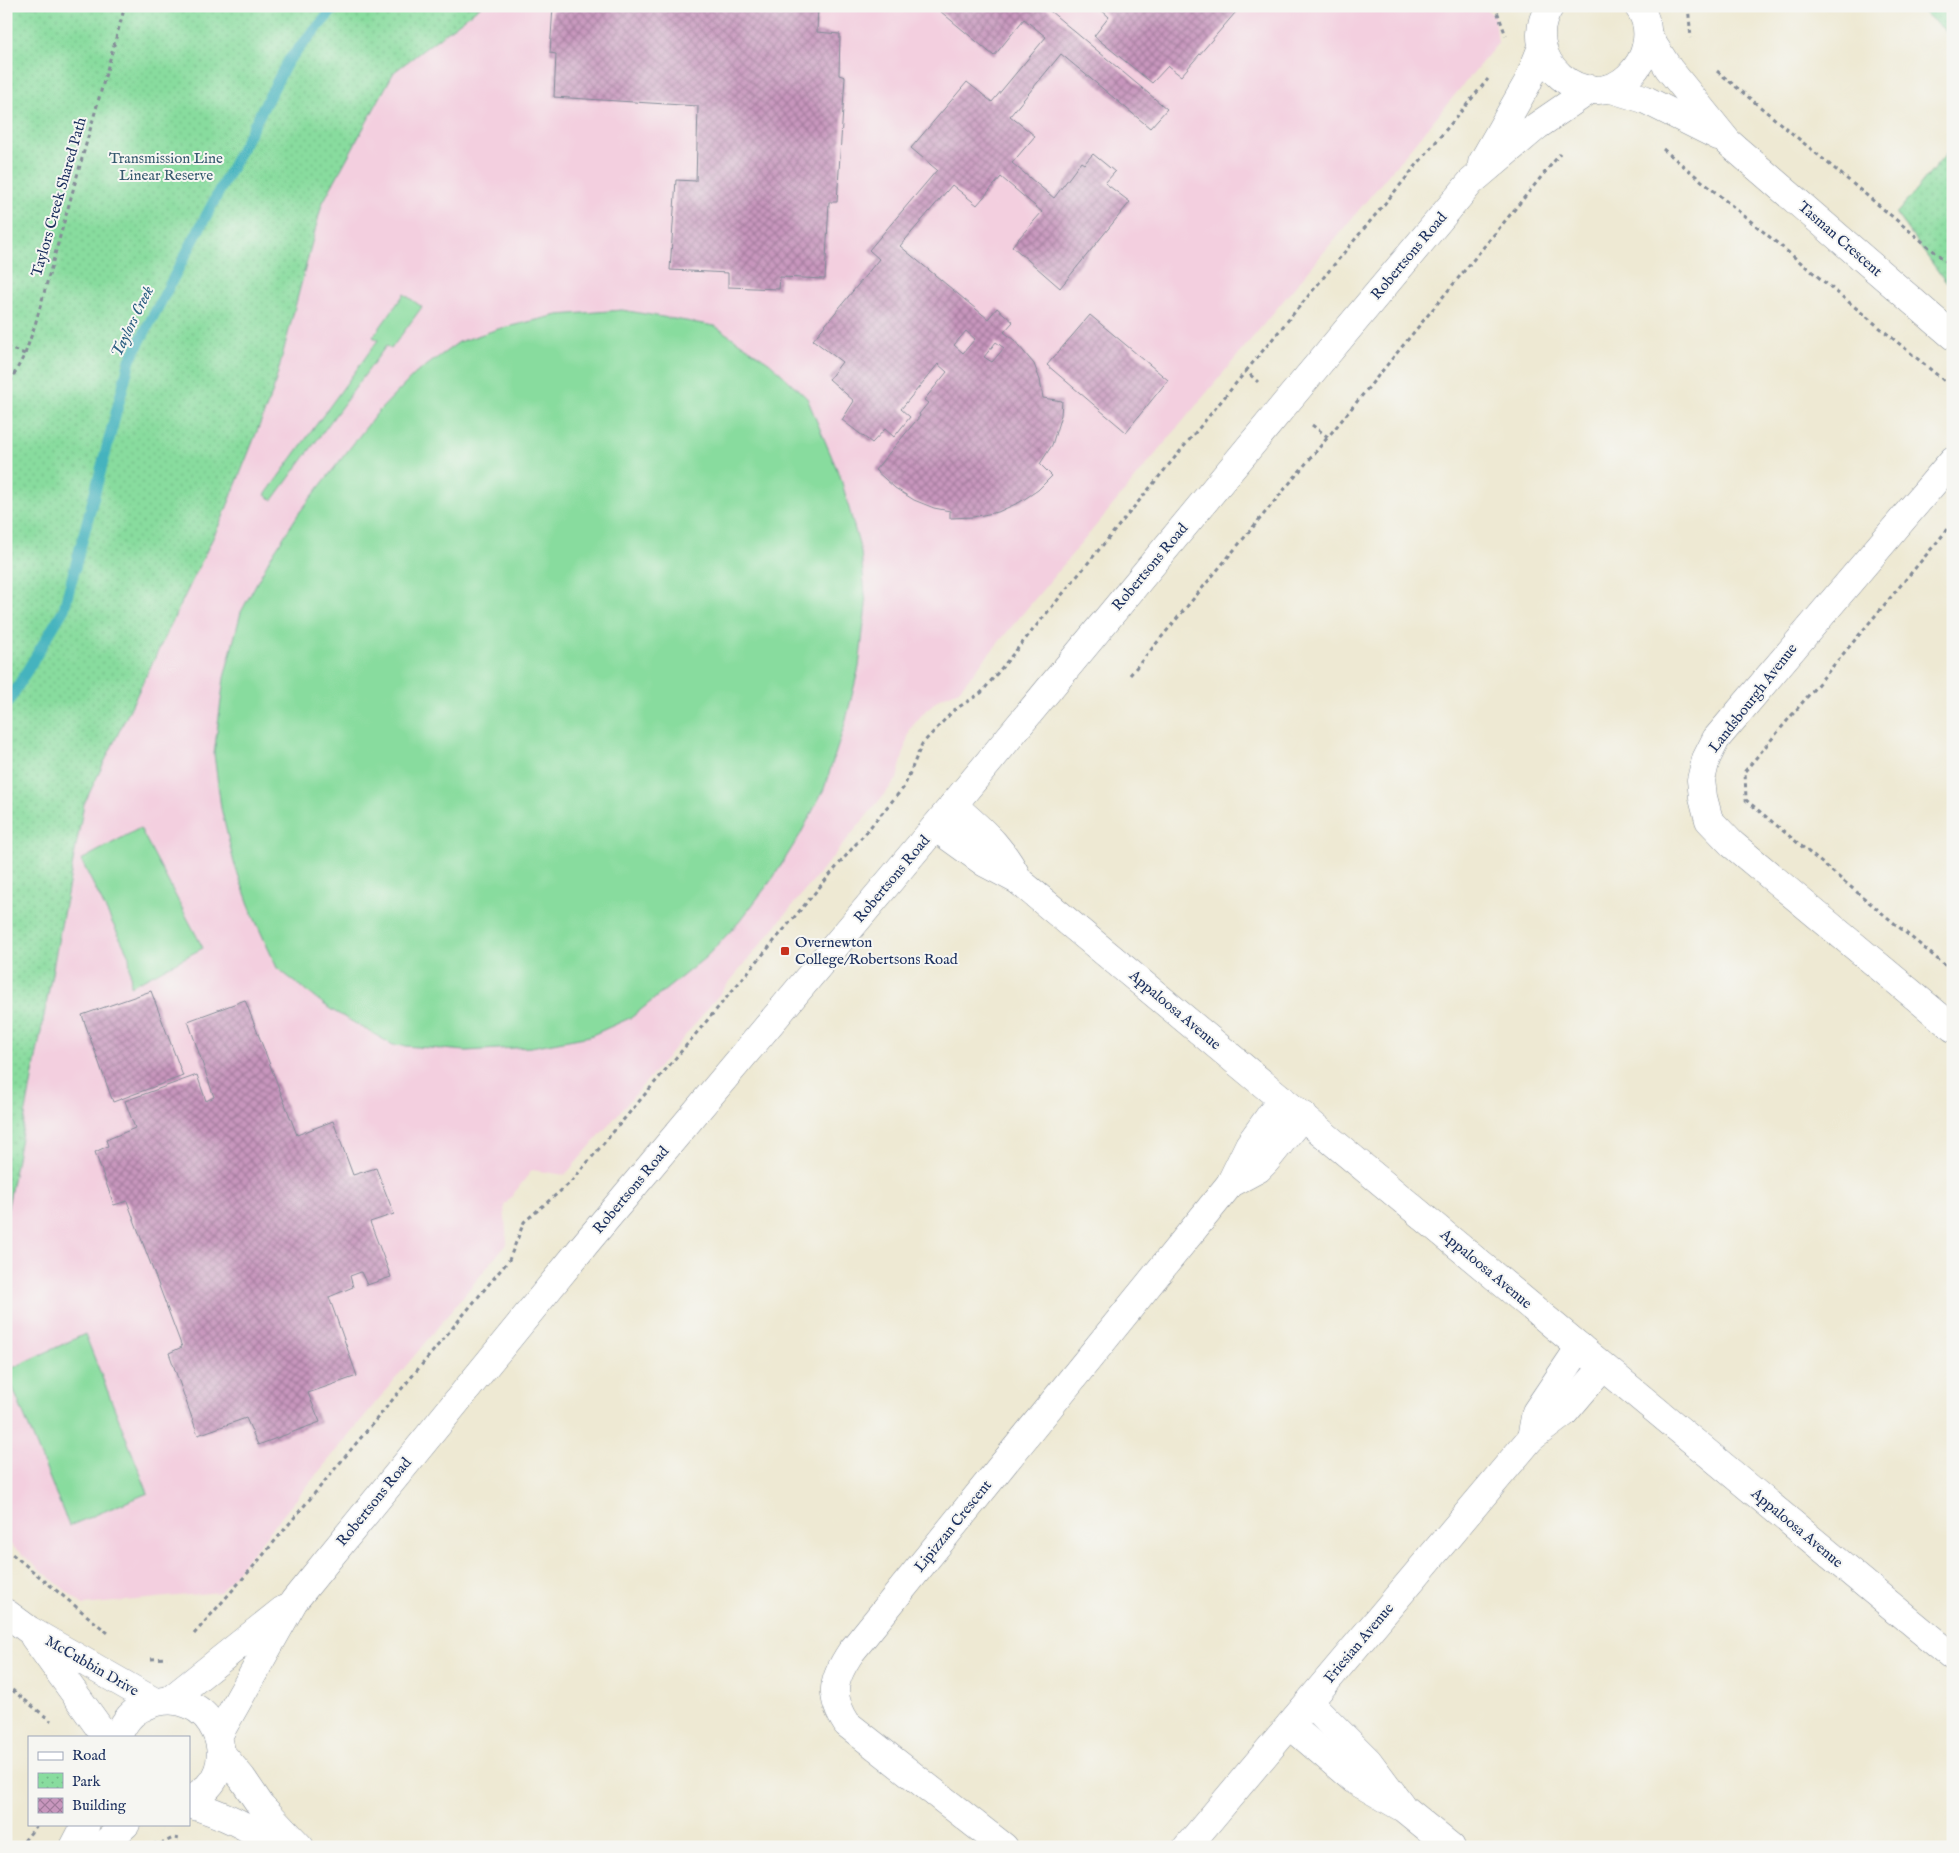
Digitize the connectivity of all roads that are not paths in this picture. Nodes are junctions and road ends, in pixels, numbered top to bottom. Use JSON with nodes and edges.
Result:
{"nodes":[{"id":1,"x":1550,"y":6,"type":"edge"},
{"id":2,"x":1647,"y":18,"type":"edge"},
{"id":3,"x":1542,"y":48,"type":"junction"},
{"id":4,"x":1599,"y":89,"type":"junction"},
{"id":5,"x":1728,"y":142,"type":"junction"},
{"id":6,"x":1471,"y":182,"type":"junction"},
{"id":7,"x":1953,"y":336,"type":"edge"},
{"id":8,"x":1953,"y":460,"type":"edge"},
{"id":9,"x":953,"y":805,"type":"junction"},
{"id":10,"x":935,"y":827,"type":"junction"},
{"id":11,"x":1019,"y":881,"type":"junction"},
{"id":12,"x":1953,"y":1028,"type":"edge"},
{"id":13,"x":1292,"y":1107,"type":"junction"},
{"id":14,"x":1580,"y":1347,"type":"junction"},
{"id":15,"x":1603,"y":1367,"type":"junction"},
{"id":16,"x":1530,"y":1438,"type":"junction"},
{"id":17,"x":294,"y":1601,"type":"junction"},
{"id":18,"x":6,"y":1614,"type":"edge"},
{"id":19,"x":29,"y":1630,"type":"junction"},
{"id":20,"x":1953,"y":1657,"type":"edge"},
{"id":21,"x":163,"y":1701,"type":"junction"},
{"id":22,"x":1310,"y":1703,"type":"junction"},
{"id":23,"x":1290,"y":1725,"type":"junction"},
{"id":24,"x":105,"y":1736,"type":"edge"},
{"id":25,"x":118,"y":1736,"type":"edge"},
{"id":26,"x":220,"y":1744,"type":"junction"},
{"id":27,"x":190,"y":1799,"type":"edge"},
{"id":28,"x":190,"y":1804,"type":"edge"},
{"id":29,"x":1403,"y":1808,"type":"junction"},
{"id":30,"x":85,"y":1826,"type":"edge"},
{"id":31,"x":124,"y":1826,"type":"edge"},
{"id":32,"x":74,"y":1847,"type":"edge"},
{"id":33,"x":101,"y":1847,"type":"edge"},
{"id":34,"x":278,"y":1847,"type":"edge"},
{"id":35,"x":300,"y":1847,"type":"edge"},
{"id":36,"x":1004,"y":1847,"type":"edge"},
{"id":37,"x":1187,"y":1847,"type":"edge"},
{"id":38,"x":1451,"y":1847,"type":"edge"}],
"edges":[{"from":1,"to":3,"type":"street"},
{"from":2,"to":4,"type":"street","name":"Robertsons Road"},
{"from":2,"to":5,"type":"street","name":"Tasman Crescent"},
{"from":3,"to":4,"type":"street","name":"Tasman Crescent"},
{"from":3,"to":6,"type":"street","name":"Robertsons Road"},
{"from":4,"to":5,"type":"street","name":"Tasman Crescent"},
{"from":4,"to":6,"type":"street","name":"Robertsons Road"},
{"from":5,"to":7,"type":"street","name":"Tasman Crescent"},
{"from":6,"to":9,"type":"street","name":"Robertsons Road"},
{"from":8,"to":12,"type":"street","name":"Landsbourgh Avenue"},
{"from":9,"to":10,"type":"street","name":"Robertsons Road"},
{"from":9,"to":11,"type":"street","name":"Appaloosa Avenue"},
{"from":10,"to":11,"type":"street","name":"Appaloosa Avenue"},
{"from":10,"to":17,"type":"street","name":"Robertsons Road"},
{"from":11,"to":13,"type":"street","name":"Appaloosa Avenue"},
{"from":13,"to":14,"type":"street","name":"Appaloosa Avenue"},
{"from":13,"to":36,"type":"street","name":"Lipizzan Crescent"},
{"from":14,"to":15,"type":"street","name":"Appaloosa Avenue"},
{"from":14,"to":16,"type":"street","name":"Friesian Avenue"},
{"from":15,"to":16,"type":"street","name":"Friesian Avenue"},
{"from":15,"to":20,"type":"street","name":"Appaloosa Avenue"},
{"from":16,"to":22,"type":"street","name":"Friesian Avenue"},
{"from":17,"to":21,"type":"street","name":"Robertsons Road"},
{"from":17,"to":26,"type":"street","name":"Robertsons Road"},
{"from":18,"to":19,"type":"street","name":"McCubbin Drive"},
{"from":19,"to":21,"type":"street","name":"McCubbin Drive"},
{"from":19,"to":24,"type":"street","name":"McCubbin Drive"},
{"from":21,"to":25,"type":"street","name":"Robertsons Road"},
{"from":21,"to":26,"type":"street","name":"McCubbin Drive"},
{"from":22,"to":23,"type":"street","name":"Friesian Avenue"},
{"from":22,"to":29,"type":"street"},
{"from":23,"to":29,"type":"street"},
{"from":23,"to":37,"type":"street","name":"Friesian Avenue"},
{"from":26,"to":27,"type":"street","name":"Robertsons Road"},
{"from":26,"to":35,"type":"street"},
{"from":28,"to":34,"type":"street"},
{"from":29,"to":38,"type":"street"},
{"from":30,"to":32,"type":"street"},
{"from":31,"to":33,"type":"street"}]}
